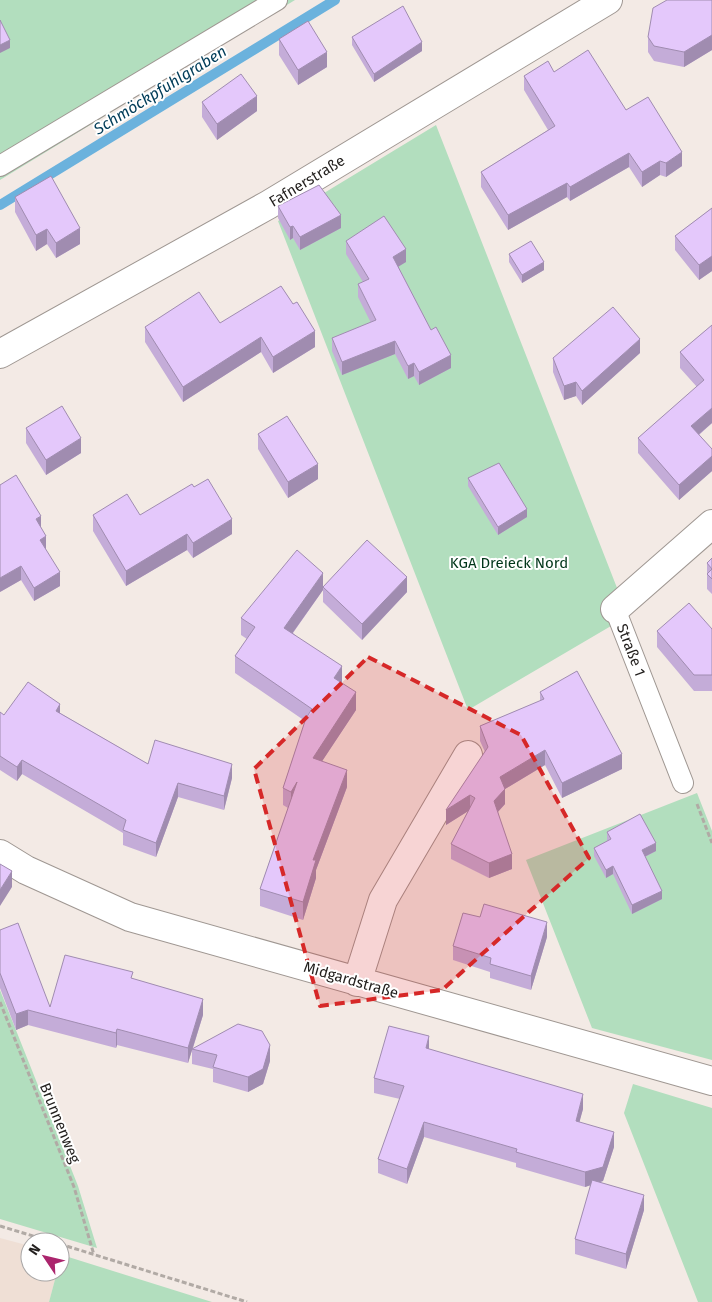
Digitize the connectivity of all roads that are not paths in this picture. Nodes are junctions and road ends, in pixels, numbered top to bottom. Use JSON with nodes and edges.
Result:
{"nodes":[{"id":1,"x":277,"y":0,"type":"edge"},
{"id":2,"x":608,"y":0,"type":"edge"},
{"id":3,"x":0,"y":166,"type":"edge"},
{"id":4,"x":0,"y":354,"type":"edge"},
{"id":5,"x":712,"y":524,"type":"edge"},
{"id":6,"x":615,"y":609,"type":"joint"},
{"id":7,"x":468,"y":756,"type":"dead end"},
{"id":8,"x":683,"y":783,"type":"road end"},
{"id":9,"x":0,"y":854,"type":"edge"},
{"id":10,"x":357,"y":982,"type":"junction"},
{"id":11,"x":712,"y":1081,"type":"edge"}],
"edges":[{"from":1,"to":3,"type":"lane"},
{"from":2,"to":4,"type":"street","name":"Fafnerstraße"},
{"from":5,"to":6,"type":"street","name":"Straße 1"},
{"from":6,"to":8,"type":"lane","name":"Straße 1"},
{"from":7,"to":10,"type":"street"},
{"from":9,"to":10,"type":"street","name":"Midgardstraße"},
{"from":10,"to":11,"type":"street","name":"Midgardstraße"}]}
